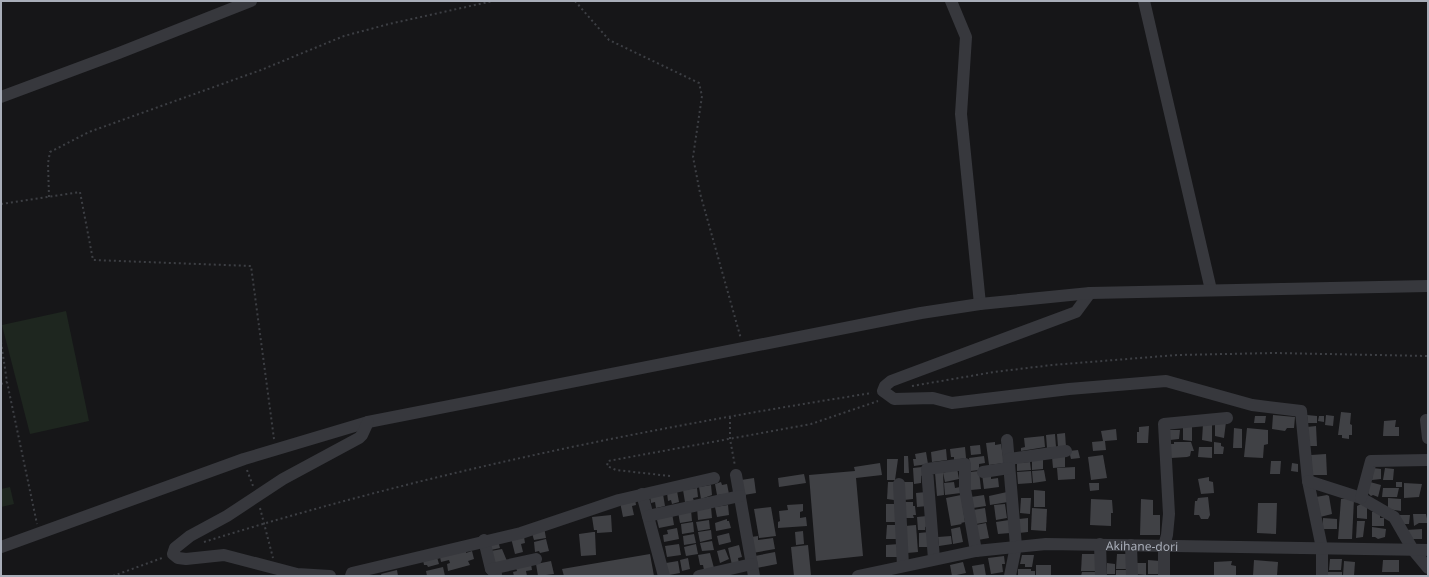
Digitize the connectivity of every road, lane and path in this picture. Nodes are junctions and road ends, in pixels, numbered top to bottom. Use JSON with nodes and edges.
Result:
{"nodes":[{"id":1,"x":251,"y":1,"type":"edge"},
{"id":2,"x":493,"y":1,"type":"edge"},
{"id":3,"x":575,"y":1,"type":"edge"},
{"id":4,"x":951,"y":1,"type":"edge"},
{"id":5,"x":1144,"y":1,"type":"edge"},
{"id":6,"x":1,"y":97,"type":"edge"},
{"id":7,"x":49,"y":196,"type":"junction"},
{"id":8,"x":1,"y":204,"type":"edge"},
{"id":9,"x":1428,"y":286,"type":"edge"},
{"id":10,"x":1211,"y":290,"type":"junction"},
{"id":11,"x":1090,"y":293,"type":"junction"},
{"id":12,"x":980,"y":304,"type":"junction"},
{"id":13,"x":1,"y":342,"type":"edge"},
{"id":14,"x":744,"y":348,"type":"junction"},
{"id":15,"x":1428,"y":356,"type":"edge"},
{"id":16,"x":7,"y":382,"type":"junction"},
{"id":17,"x":1,"y":384,"type":"edge"},
{"id":18,"x":906,"y":388,"type":"dead end"},
{"id":19,"x":887,"y":394,"type":"junction"},
{"id":20,"x":730,"y":416,"type":"junction"},
{"id":21,"x":1227,"y":418,"type":"dead end"},
{"id":22,"x":1426,"y":420,"type":"dead end"},
{"id":23,"x":368,"y":422,"type":"junction"},
{"id":24,"x":1428,"y":438,"type":"edge"},
{"id":25,"x":730,"y":439,"type":"junction"},
{"id":26,"x":1007,"y":440,"type":"dead end"},
{"id":27,"x":276,"y":448,"type":"junction"},
{"id":28,"x":1066,"y":451,"type":"dead end"},
{"id":29,"x":244,"y":459,"type":"junction"},
{"id":30,"x":1428,"y":460,"type":"edge"},
{"id":31,"x":1009,"y":463,"type":"junction"},
{"id":32,"x":983,"y":472,"type":"dead end"},
{"id":33,"x":736,"y":475,"type":"joint"},
{"id":34,"x":675,"y":477,"type":"dead end"},
{"id":35,"x":714,"y":478,"type":"dead end"},
{"id":36,"x":1308,"y":481,"type":"junction"},
{"id":37,"x":899,"y":484,"type":"dead end"},
{"id":38,"x":642,"y":494,"type":"junction"},
{"id":39,"x":256,"y":496,"type":"junction"},
{"id":40,"x":740,"y":496,"type":"junction"},
{"id":41,"x":1361,"y":498,"type":"junction"},
{"id":42,"x":648,"y":516,"type":"junction"},
{"id":43,"x":264,"y":525,"type":"junction"},
{"id":44,"x":39,"y":533,"type":"junction"},
{"id":45,"x":484,"y":540,"type":"junction"},
{"id":46,"x":199,"y":544,"type":"dead end"},
{"id":47,"x":1100,"y":544,"type":"junction"},
{"id":48,"x":1131,"y":545,"type":"junction"},
{"id":49,"x":1016,"y":546,"type":"junction"},
{"id":50,"x":1164,"y":546,"type":"junction"},
{"id":51,"x":1,"y":547,"type":"edge"},
{"id":52,"x":1322,"y":548,"type":"junction"},
{"id":53,"x":1413,"y":550,"type":"junction"},
{"id":54,"x":1428,"y":550,"type":"edge"},
{"id":55,"x":976,"y":551,"type":"junction"},
{"id":56,"x":173,"y":554,"type":"junction"},
{"id":57,"x":536,"y":559,"type":"dead end"},
{"id":58,"x":934,"y":559,"type":"junction"},
{"id":59,"x":752,"y":564,"type":"junction"},
{"id":60,"x":903,"y":566,"type":"junction"},
{"id":61,"x":1428,"y":568,"type":"edge"},
{"id":62,"x":276,"y":569,"type":"junction"},
{"id":63,"x":495,"y":573,"type":"edge"},
{"id":64,"x":113,"y":576,"type":"edge"},
{"id":65,"x":330,"y":576,"type":"edge"},
{"id":66,"x":351,"y":576,"type":"edge"},
{"id":67,"x":664,"y":576,"type":"edge"},
{"id":68,"x":699,"y":576,"type":"edge"},
{"id":69,"x":754,"y":576,"type":"edge"},
{"id":70,"x":858,"y":576,"type":"edge"},
{"id":71,"x":1010,"y":576,"type":"edge"},
{"id":72,"x":1101,"y":576,"type":"edge"},
{"id":73,"x":1132,"y":576,"type":"edge"},
{"id":74,"x":1164,"y":576,"type":"edge"},
{"id":75,"x":1322,"y":576,"type":"edge"}],
"edges":[{"from":1,"to":6,"type":"street"},
{"from":2,"to":7,"type":"path"},
{"from":3,"to":14,"type":"path"},
{"from":4,"to":12,"type":"street"},
{"from":5,"to":10,"type":"street"},
{"from":7,"to":8,"type":"path"},
{"from":7,"to":27,"type":"path"},
{"from":9,"to":10,"type":"street"},
{"from":10,"to":11,"type":"street"},
{"from":11,"to":12,"type":"street"},
{"from":11,"to":19,"type":"street"},
{"from":12,"to":14,"type":"street"},
{"from":13,"to":16,"type":"path"},
{"from":14,"to":23,"type":"street"},
{"from":15,"to":18,"type":"path"},
{"from":16,"to":17,"type":"path"},
{"from":16,"to":44,"type":"path"},
{"from":19,"to":20,"type":"path"},
{"from":19,"to":25,"type":"path"},
{"from":19,"to":36,"type":"street"},
{"from":20,"to":25,"type":"path"},
{"from":20,"to":43,"type":"path"},
{"from":21,"to":50,"type":"street"},
{"from":22,"to":24,"type":"street"},
{"from":23,"to":27,"type":"street"},
{"from":23,"to":39,"type":"street"},
{"from":25,"to":33,"type":"path"},
{"from":25,"to":34,"type":"path"},
{"from":26,"to":31,"type":"street"},
{"from":27,"to":29,"type":"street"},
{"from":28,"to":31,"type":"street"},
{"from":29,"to":39,"type":"path"},
{"from":29,"to":44,"type":"street"},
{"from":30,"to":41,"type":"street"},
{"from":31,"to":32,"type":"street"},
{"from":31,"to":49,"type":"street"},
{"from":33,"to":40,"type":"street"},
{"from":35,"to":38,"type":"street"},
{"from":36,"to":41,"type":"street"},
{"from":36,"to":52,"type":"street"},
{"from":37,"to":60,"type":"street"},
{"from":38,"to":42,"type":"street"},
{"from":38,"to":45,"type":"street"},
{"from":39,"to":43,"type":"path"},
{"from":39,"to":56,"type":"street"},
{"from":40,"to":42,"type":"street"},
{"from":40,"to":59,"type":"street"},
{"from":41,"to":53,"type":"street"},
{"from":42,"to":67,"type":"street"},
{"from":43,"to":46,"type":"path"},
{"from":43,"to":62,"type":"path"},
{"from":44,"to":51,"type":"street"},
{"from":45,"to":63,"type":"street"},
{"from":45,"to":66,"type":"street"},
{"from":47,"to":48,"type":"street","name":"Akihane-dori"},
{"from":47,"to":49,"type":"street","name":"Akihane-dori"},
{"from":47,"to":72,"type":"street"},
{"from":48,"to":50,"type":"street","name":"Akihane-dori"},
{"from":48,"to":73,"type":"street"},
{"from":49,"to":55,"type":"street","name":"Akihane-dori"},
{"from":49,"to":71,"type":"street"},
{"from":50,"to":52,"type":"street","name":"Akihane-dori"},
{"from":50,"to":74,"type":"street"},
{"from":52,"to":53,"type":"street","name":"Akihane-dori"},
{"from":52,"to":75,"type":"street"},
{"from":53,"to":54,"type":"street","name":"Akihane-dori"},
{"from":53,"to":61,"type":"street"},
{"from":55,"to":58,"type":"street","name":"Akihane-dori"},
{"from":55,"to":58,"type":"street"},
{"from":56,"to":62,"type":"street"},
{"from":56,"to":64,"type":"path"},
{"from":57,"to":63,"type":"street"},
{"from":58,"to":60,"type":"street","name":"Akihane-dori"},
{"from":59,"to":68,"type":"street"},
{"from":59,"to":69,"type":"street"},
{"from":60,"to":70,"type":"street","name":"Akihane-dori"},
{"from":62,"to":65,"type":"street"}]}
